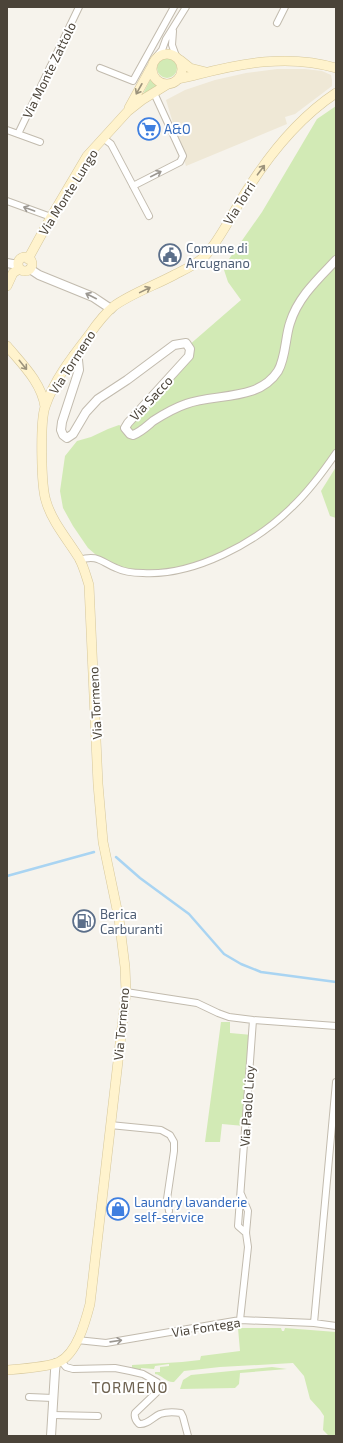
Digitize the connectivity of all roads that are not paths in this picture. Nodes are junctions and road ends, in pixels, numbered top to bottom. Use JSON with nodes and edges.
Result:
{"nodes":[{"id":1,"x":80,"y":7,"type":"edge"},
{"id":2,"x":174,"y":7,"type":"edge"},
{"id":3,"x":186,"y":7,"type":"edge"},
{"id":4,"x":285,"y":7,"type":"edge"},
{"id":5,"x":277,"y":23,"type":"dead end"},
{"id":6,"x":173,"y":29,"type":"junction"},
{"id":7,"x":157,"y":56,"type":"junction"},
{"id":8,"x":178,"y":58,"type":"junction"},
{"id":9,"x":100,"y":68,"type":"dead end"},
{"id":10,"x":151,"y":68,"type":"junction"},
{"id":11,"x":336,"y":68,"type":"edge"},
{"id":12,"x":206,"y":72,"type":"junction"},
{"id":13,"x":178,"y":79,"type":"junction"},
{"id":14,"x":168,"y":84,"type":"junction"},
{"id":15,"x":154,"y":93,"type":"junction"},
{"id":16,"x":336,"y":93,"type":"edge"},
{"id":17,"x":128,"y":111,"type":"junction"},
{"id":18,"x":7,"y":130,"type":"edge"},
{"id":19,"x":18,"y":134,"type":"junction"},
{"id":20,"x":104,"y":138,"type":"junction"},
{"id":21,"x":40,"y":142,"type":"dead end"},
{"id":22,"x":133,"y":186,"type":"junction"},
{"id":23,"x":7,"y":201,"type":"edge"},
{"id":24,"x":149,"y":216,"type":"dead end"},
{"id":25,"x":51,"y":217,"type":"junction"},
{"id":26,"x":28,"y":258,"type":"junction"},
{"id":27,"x":336,"y":260,"type":"edge"},
{"id":28,"x":7,"y":264,"type":"edge"},
{"id":29,"x":18,"y":267,"type":"junction"},
{"id":30,"x":30,"y":269,"type":"junction"},
{"id":31,"x":7,"y":286,"type":"edge"},
{"id":32,"x":111,"y":309,"type":"junction"},
{"id":33,"x":7,"y":346,"type":"edge"},
{"id":34,"x":74,"y":355,"type":"junction"},
{"id":35,"x":38,"y":384,"type":"junction"},
{"id":36,"x":53,"y":389,"type":"junction"},
{"id":37,"x":45,"y":409,"type":"junction"},
{"id":38,"x":336,"y":453,"type":"edge"},
{"id":39,"x":80,"y":560,"type":"junction"},
{"id":40,"x":126,"y":992,"type":"junction"},
{"id":41,"x":253,"y":1020,"type":"junction"},
{"id":42,"x":336,"y":1026,"type":"edge"},
{"id":43,"x":336,"y":1082,"type":"edge"},
{"id":44,"x":335,"y":1109,"type":"edge"},
{"id":45,"x":110,"y":1125,"type":"junction"},
{"id":46,"x":169,"y":1212,"type":"dead end"},
{"id":47,"x":240,"y":1320,"type":"junction"},
{"id":48,"x":314,"y":1323,"type":"junction"},
{"id":49,"x":336,"y":1326,"type":"edge"},
{"id":50,"x":77,"y":1340,"type":"junction"},
{"id":51,"x":58,"y":1362,"type":"junction"},
{"id":52,"x":7,"y":1370,"type":"edge"},
{"id":53,"x":29,"y":1397,"type":"dead end"},
{"id":54,"x":53,"y":1398,"type":"junction"},
{"id":55,"x":53,"y":1415,"type":"junction"},
{"id":56,"x":98,"y":1416,"type":"dead end"},
{"id":57,"x":51,"y":1436,"type":"edge"},
{"id":58,"x":188,"y":1436,"type":"edge"}],
"edges":[{"from":1,"to":19,"type":"street","name":"Via Monte Zattolo"},
{"from":2,"to":9,"type":"street"},
{"from":3,"to":6,"type":"street"},
{"from":4,"to":5,"type":"street"},
{"from":6,"to":7,"type":"street"},
{"from":6,"to":8,"type":"street"},
{"from":7,"to":8,"type":"main road"},
{"from":7,"to":10,"type":"main road"},
{"from":8,"to":12,"type":"main road"},
{"from":8,"to":13,"type":"main road"},
{"from":10,"to":14,"type":"main road"},
{"from":10,"to":17,"type":"main road","one_way":true},
{"from":11,"to":12,"type":"main road"},
{"from":12,"to":13,"type":"main road"},
{"from":13,"to":14,"type":"main road"},
{"from":14,"to":15,"type":"main road"},
{"from":15,"to":17,"type":"main road"},
{"from":22,"to":15,"type":"street","one_way":true},
{"from":32,"to":16,"type":"main road","name":"Via Torri","one_way":true},
{"from":17,"to":20,"type":"main road","name":"Via Monte Lungo"},
{"from":18,"to":19,"type":"street","name":"Via Monte Zattolo"},
{"from":19,"to":21,"type":"street","name":"Via Monte Zattolo"},
{"from":20,"to":22,"type":"street"},
{"from":20,"to":25,"type":"main road","name":"Via Monte Lungo"},
{"from":22,"to":24,"type":"street"},
{"from":25,"to":23,"type":"street","one_way":true},
{"from":25,"to":26,"type":"main road","name":"Via Monte Lungo"},
{"from":26,"to":29,"type":"main road"},
{"from":26,"to":30,"type":"main road"},
{"from":27,"to":34,"type":"street","name":"Via Sacco"},
{"from":28,"to":29,"type":"street"},
{"from":29,"to":30,"type":"main road"},
{"from":29,"to":31,"type":"main road"},
{"from":32,"to":30,"type":"street","one_way":true},
{"from":32,"to":34,"type":"main road","name":"Via Tormeno"},
{"from":33,"to":35,"type":"main road","one_way":true},
{"from":34,"to":36,"type":"main road","name":"Via Tormeno"},
{"from":35,"to":36,"type":"main road"},
{"from":35,"to":37,"type":"main road"},
{"from":36,"to":37,"type":"main road","name":"Via Tormeno"},
{"from":37,"to":39,"type":"main road","name":"Via Tormeno"},
{"from":38,"to":39,"type":"street"},
{"from":39,"to":40,"type":"main road","name":"Via Tormeno"},
{"from":40,"to":41,"type":"street"},
{"from":40,"to":45,"type":"main road","name":"Via Tormeno"},
{"from":41,"to":42,"type":"street"},
{"from":41,"to":47,"type":"street","name":"Via Paolo Lioy"},
{"from":43,"to":44,"type":"street"},
{"from":44,"to":48,"type":"street"},
{"from":45,"to":46,"type":"street"},
{"from":45,"to":50,"type":"main road","name":"Via Tormeno"},
{"from":47,"to":48,"type":"street","name":"Via Fontega"},
{"from":50,"to":47,"type":"street","name":"Via Fontega","one_way":true},
{"from":48,"to":49,"type":"street","name":"Via Fontega"},
{"from":50,"to":51,"type":"main road","name":"Via Tormeno"},
{"from":51,"to":52,"type":"main road"},
{"from":51,"to":54,"type":"street"},
{"from":51,"to":58,"type":"street"},
{"from":53,"to":54,"type":"street"},
{"from":54,"to":55,"type":"street"},
{"from":55,"to":56,"type":"street"},
{"from":55,"to":57,"type":"street"}]}
